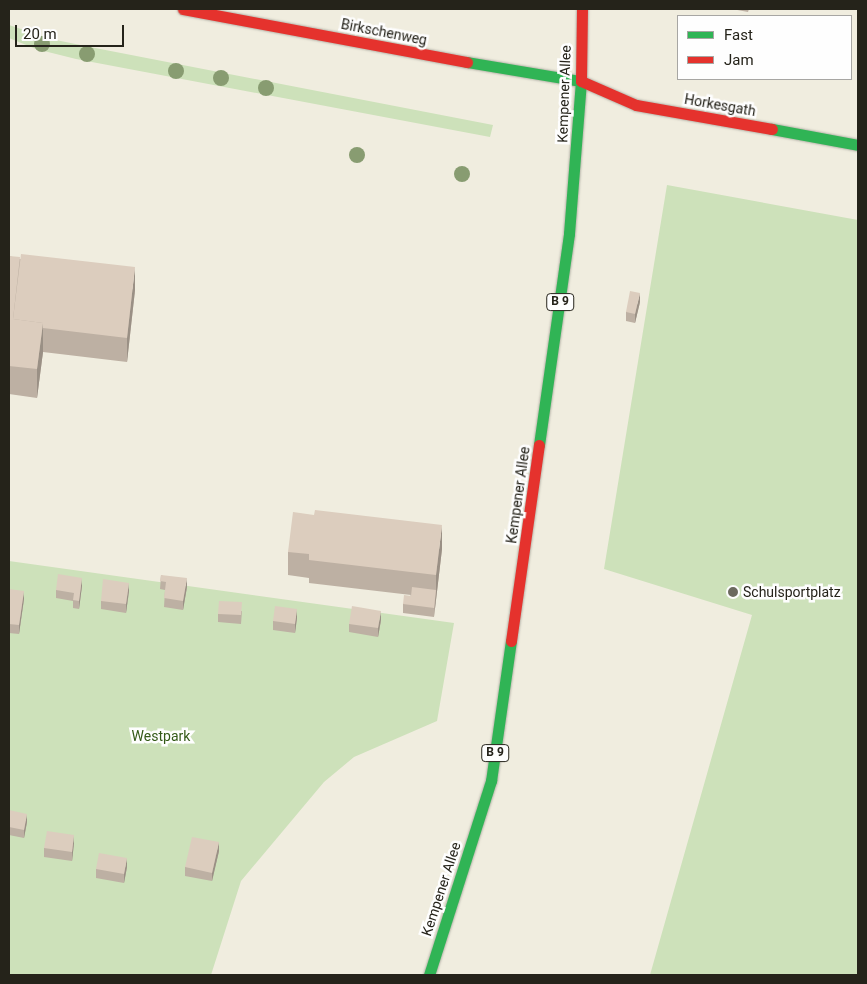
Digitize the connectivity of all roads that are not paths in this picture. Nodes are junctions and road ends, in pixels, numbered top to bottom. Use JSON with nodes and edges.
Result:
{"nodes":[{"id":1,"x":183,"y":9,"type":"edge"},
{"id":2,"x":582,"y":9,"type":"edge"},
{"id":3,"x":581,"y":81,"type":"junction"},
{"id":4,"x":858,"y":146,"type":"edge"},
{"id":5,"x":429,"y":975,"type":"edge"}],
"edges":[{"from":1,"to":3,"type":"main road","name":"Birkschenweg"},
{"from":2,"to":3,"type":"main road","name":"Kempener Allee"},
{"from":3,"to":4,"type":"main road","name":"Horkesgath"},
{"from":3,"to":5,"type":"main road","name":"Kempener Allee","number":"B 9"}]}
